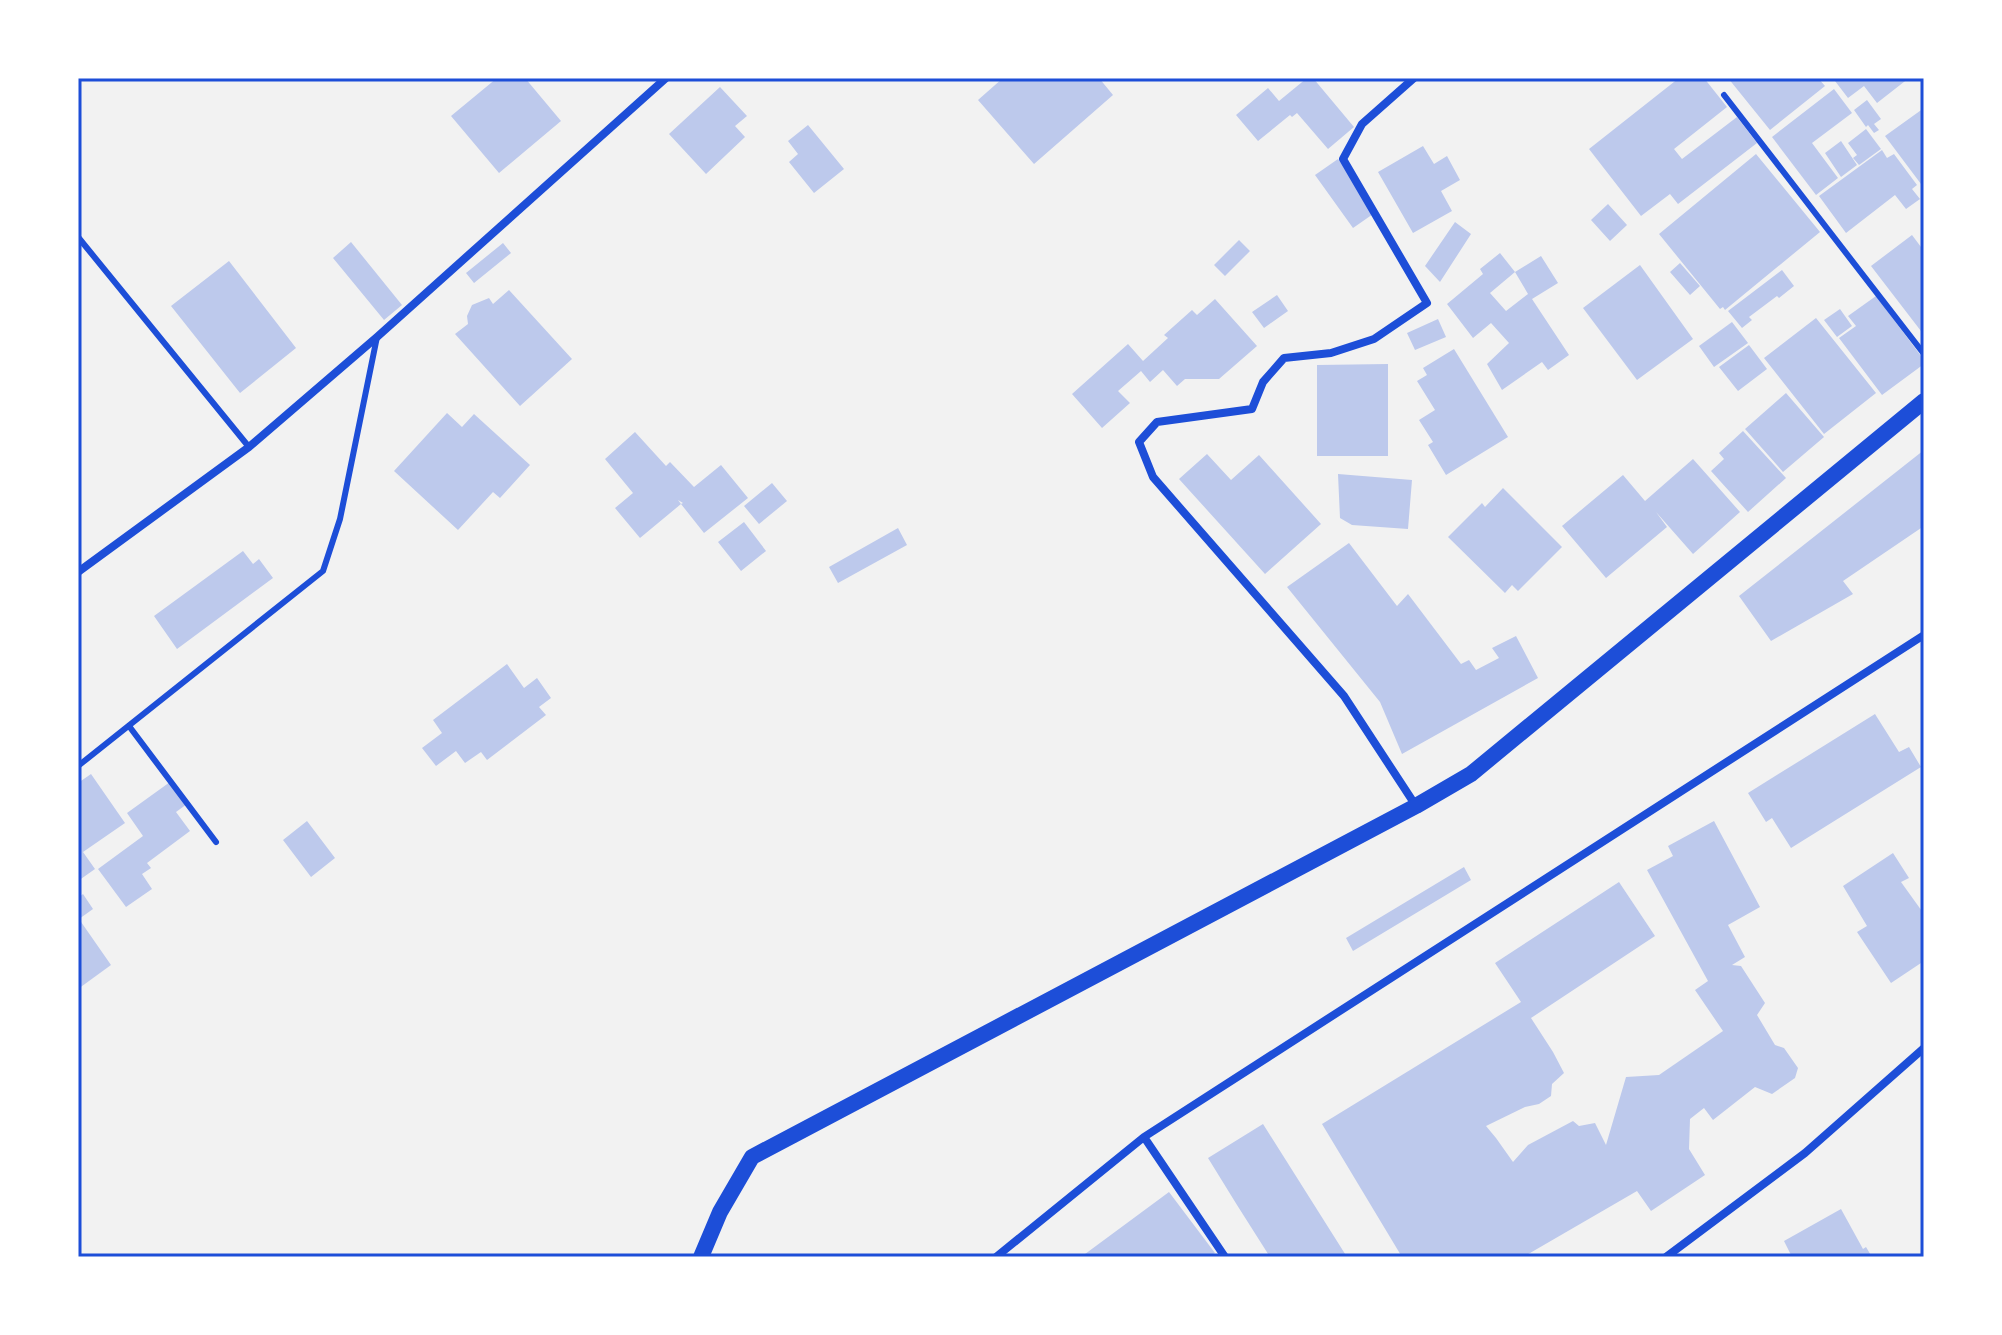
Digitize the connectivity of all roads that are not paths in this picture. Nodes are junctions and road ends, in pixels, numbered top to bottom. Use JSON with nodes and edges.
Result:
{"nodes":[{"id":1,"x":666,"y":78,"type":"edge"},
{"id":2,"x":1414,"y":78,"type":"edge"},
{"id":3,"x":1724,"y":95,"type":"dead end"},
{"id":4,"x":78,"y":237,"type":"edge"},
{"id":5,"x":377,"y":337,"type":"junction"},
{"id":6,"x":1924,"y":354,"type":"edge"},
{"id":7,"x":1924,"y":401,"type":"edge"},
{"id":8,"x":249,"y":447,"type":"junction"},
{"id":9,"x":78,"y":572,"type":"edge"},
{"id":10,"x":1924,"y":635,"type":"edge"},
{"id":11,"x":129,"y":726,"type":"junction"},
{"id":12,"x":78,"y":766,"type":"edge"},
{"id":13,"x":1416,"y":806,"type":"junction"},
{"id":14,"x":216,"y":842,"type":"dead end"},
{"id":15,"x":1924,"y":1048,"type":"edge"},
{"id":16,"x":1144,"y":1137,"type":"junction"},
{"id":17,"x":701,"y":1257,"type":"edge"},
{"id":18,"x":996,"y":1257,"type":"edge"},
{"id":19,"x":1225,"y":1257,"type":"edge"},
{"id":20,"x":1666,"y":1257,"type":"edge"}],
"edges":[{"from":1,"to":5,"type":"street"},
{"from":2,"to":13,"type":"street"},
{"from":3,"to":6,"type":"lane"},
{"from":4,"to":8,"type":"lane"},
{"from":5,"to":8,"type":"street"},
{"from":5,"to":11,"type":"lane"},
{"from":7,"to":13,"type":"main road"},
{"from":8,"to":9,"type":"street"},
{"from":10,"to":16,"type":"street"},
{"from":11,"to":12,"type":"lane"},
{"from":11,"to":14,"type":"lane"},
{"from":13,"to":17,"type":"main road"},
{"from":15,"to":20,"type":"street"},
{"from":16,"to":18,"type":"street"},
{"from":16,"to":19,"type":"street"}]}
